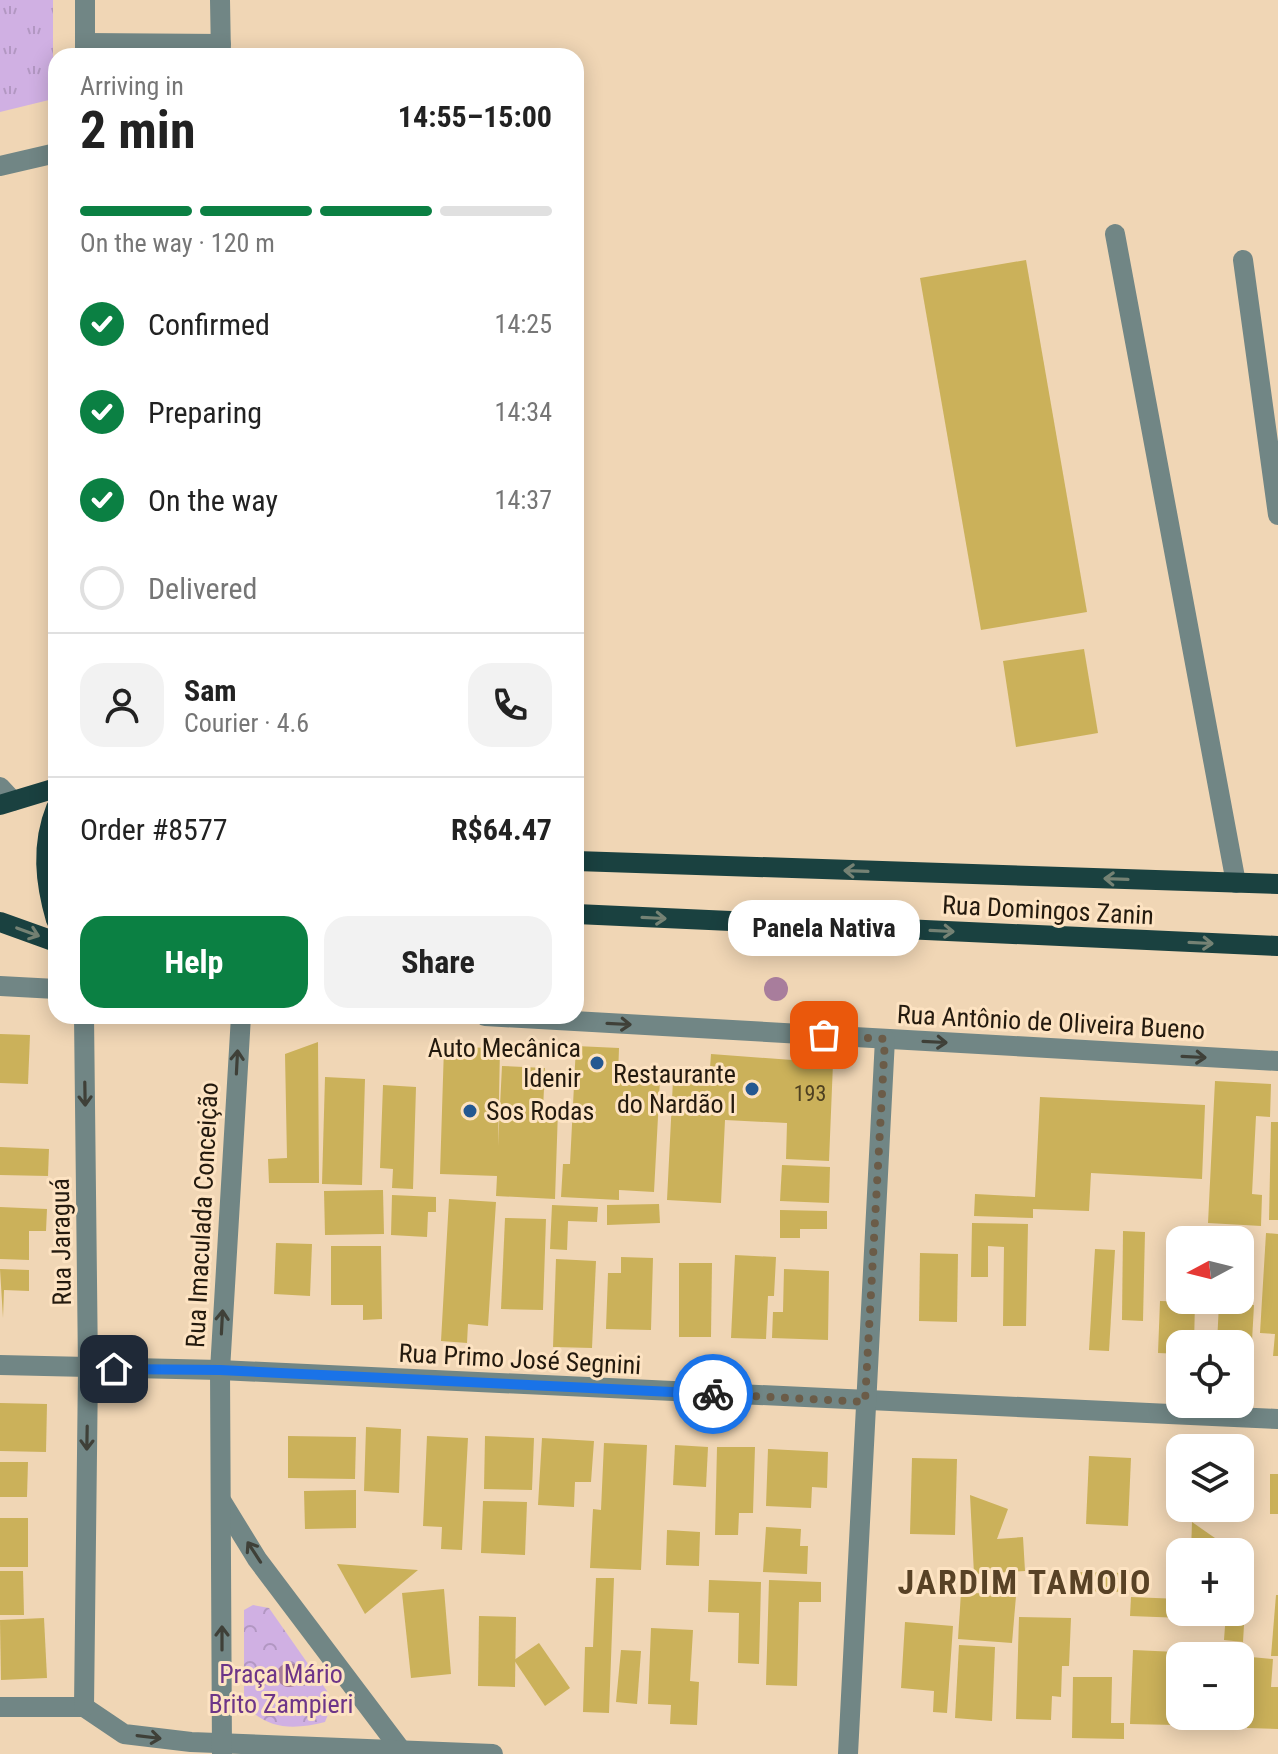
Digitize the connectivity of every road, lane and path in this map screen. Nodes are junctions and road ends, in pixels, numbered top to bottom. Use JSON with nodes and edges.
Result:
{"nodes":[{"id":1,"x":85,"y":0,"type":"edge"},
{"id":2,"x":220,"y":0,"type":"edge"},
{"id":3,"x":85,"y":48,"type":"edge"},
{"id":4,"x":221,"y":48,"type":"edge"},
{"id":5,"x":48,"y":155,"type":"edge"},
{"id":6,"x":0,"y":166,"type":"edge"},
{"id":7,"x":1115,"y":234,"type":"dead end"},
{"id":8,"x":1243,"y":260,"type":"dead end"},
{"id":9,"x":1278,"y":515,"type":"edge"},
{"id":10,"x":48,"y":790,"type":"edge"},
{"id":11,"x":4,"y":798,"type":"edge"},
{"id":12,"x":48,"y":837,"type":"edge"},
{"id":13,"x":584,"y":861,"type":"edge"},
{"id":14,"x":1236,"y":883,"type":"junction"},
{"id":15,"x":1278,"y":884,"type":"edge"},
{"id":16,"x":48,"y":888,"type":"edge"},
{"id":17,"x":584,"y":914,"type":"edge"},
{"id":18,"x":0,"y":922,"type":"edge"},
{"id":19,"x":48,"y":939,"type":"edge"},
{"id":20,"x":1278,"y":946,"type":"edge"},
{"id":21,"x":0,"y":986,"type":"edge"},
{"id":22,"x":48,"y":989,"type":"edge"},
{"id":23,"x":584,"y":1022,"type":"edge"},
{"id":24,"x":84,"y":1024,"type":"edge"},
{"id":25,"x":241,"y":1024,"type":"edge"},
{"id":26,"x":885,"y":1039,"type":"junction"},
{"id":27,"x":1278,"y":1061,"type":"edge"},
{"id":28,"x":0,"y":1365,"type":"edge"},
{"id":29,"x":88,"y":1369,"type":"junction"},
{"id":30,"x":220,"y":1370,"type":"junction"},
{"id":31,"x":865,"y":1402,"type":"junction"},
{"id":32,"x":1278,"y":1419,"type":"edge"},
{"id":33,"x":222,"y":1502,"type":"junction"},
{"id":34,"x":0,"y":1707,"type":"edge"},
{"id":35,"x":84,"y":1707,"type":"junction"},
{"id":36,"x":222,"y":1749,"type":"edge"},
{"id":37,"x":402,"y":1752,"type":"edge"},
{"id":38,"x":493,"y":1754,"type":"edge"},
{"id":39,"x":848,"y":1754,"type":"edge"}],
"edges":[{"from":1,"to":3,"type":"street"},
{"from":2,"to":4,"type":"street"},
{"from":5,"to":6,"type":"street"},
{"from":7,"to":14,"type":"street"},
{"from":8,"to":9,"type":"street"},
{"from":10,"to":11,"type":"main road"},
{"from":12,"to":16,"type":"main road"},
{"from":14,"to":13,"type":"main road","name":"Rua Domingos Zanin","one_way":true},
{"from":14,"to":15,"type":"main road","name":"Rua Domingos Zanin"},
{"from":17,"to":20,"type":"main road","name":"Rua Domingos Zanin","one_way":true},
{"from":18,"to":19,"type":"main road","one_way":true},
{"from":21,"to":22,"type":"street"},
{"from":23,"to":26,"type":"street","name":"Rua Antônio de Oliveira Bueno","one_way":true},
{"from":24,"to":29,"type":"street","name":"Rua Jaraguá","one_way":true},
{"from":30,"to":25,"type":"street","name":"Rua Imaculada Conceição","one_way":true},
{"from":26,"to":27,"type":"street","name":"Rua Antônio de Oliveira Bueno","one_way":true},
{"from":26,"to":31,"type":"street"},
{"from":28,"to":29,"type":"street","name":"Rua Primo José Segnini"},
{"from":29,"to":30,"type":"street","name":"Rua Primo José Segnini"},
{"from":29,"to":35,"type":"street","name":"Rua Jaraguá","one_way":true},
{"from":30,"to":31,"type":"street","name":"Rua Primo José Segnini"},
{"from":30,"to":33,"type":"street","name":"Rua Imaculada Conceição"},
{"from":31,"to":32,"type":"street","name":"Rua Primo José Segnini"},
{"from":31,"to":39,"type":"street"},
{"from":36,"to":33,"type":"street","name":"Rua Imaculada Conceição","one_way":true},
{"from":37,"to":33,"type":"street","one_way":true},
{"from":34,"to":35,"type":"street"},
{"from":35,"to":36,"type":"street","one_way":true},
{"from":36,"to":37,"type":"street"},
{"from":37,"to":38,"type":"street"}]}
